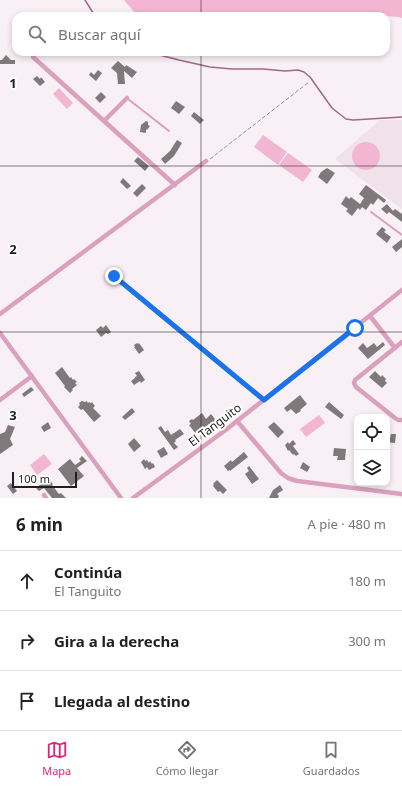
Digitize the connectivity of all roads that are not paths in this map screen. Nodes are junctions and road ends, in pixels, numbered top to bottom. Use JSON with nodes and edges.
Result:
{"nodes":[{"id":1,"x":33,"y":57,"type":"dead end"},
{"id":2,"x":127,"y":98,"type":"joint"},
{"id":3,"x":104,"y":121,"type":"junction"},
{"id":4,"x":169,"y":131,"type":"dead end"},
{"id":5,"x":206,"y":162,"type":"road end"},
{"id":6,"x":175,"y":185,"type":"junction"},
{"id":7,"x":371,"y":212,"type":"dead end"},
{"id":8,"x":402,"y":235,"type":"edge"},
{"id":9,"x":402,"y":290,"type":"edge"},
{"id":10,"x":0,"y":314,"type":"edge"},
{"id":11,"x":370,"y":316,"type":"junction"},
{"id":12,"x":0,"y":332,"type":"edge"},
{"id":13,"x":402,"y":342,"type":"edge"},
{"id":14,"x":395,"y":348,"type":"junction"},
{"id":15,"x":32,"y":376,"type":"junction"},
{"id":16,"x":0,"y":400,"type":"edge"},
{"id":17,"x":402,"y":420,"type":"edge"},
{"id":18,"x":237,"y":421,"type":"junction"},
{"id":19,"x":402,"y":494,"type":"edge"},
{"id":20,"x":121,"y":498,"type":"edge"},
{"id":21,"x":133,"y":498,"type":"edge"}],
"edges":[{"from":1,"to":3,"type":"street"},
{"from":2,"to":3,"type":"street"},
{"from":2,"to":4,"type":"lane"},
{"from":3,"to":6,"type":"street"},
{"from":5,"to":6,"type":"street"},
{"from":6,"to":10,"type":"street"},
{"from":7,"to":8,"type":"lane"},
{"from":9,"to":11,"type":"street","name":"El Tanguito"},
{"from":11,"to":14,"type":"street"},
{"from":11,"to":18,"type":"street","name":"El Tanguito"},
{"from":12,"to":15,"type":"street"},
{"from":13,"to":14,"type":"street"},
{"from":14,"to":17,"type":"street"},
{"from":15,"to":16,"type":"street"},
{"from":15,"to":20,"type":"street"},
{"from":18,"to":19,"type":"street"},
{"from":18,"to":21,"type":"street","name":"El Tanguito"}]}
